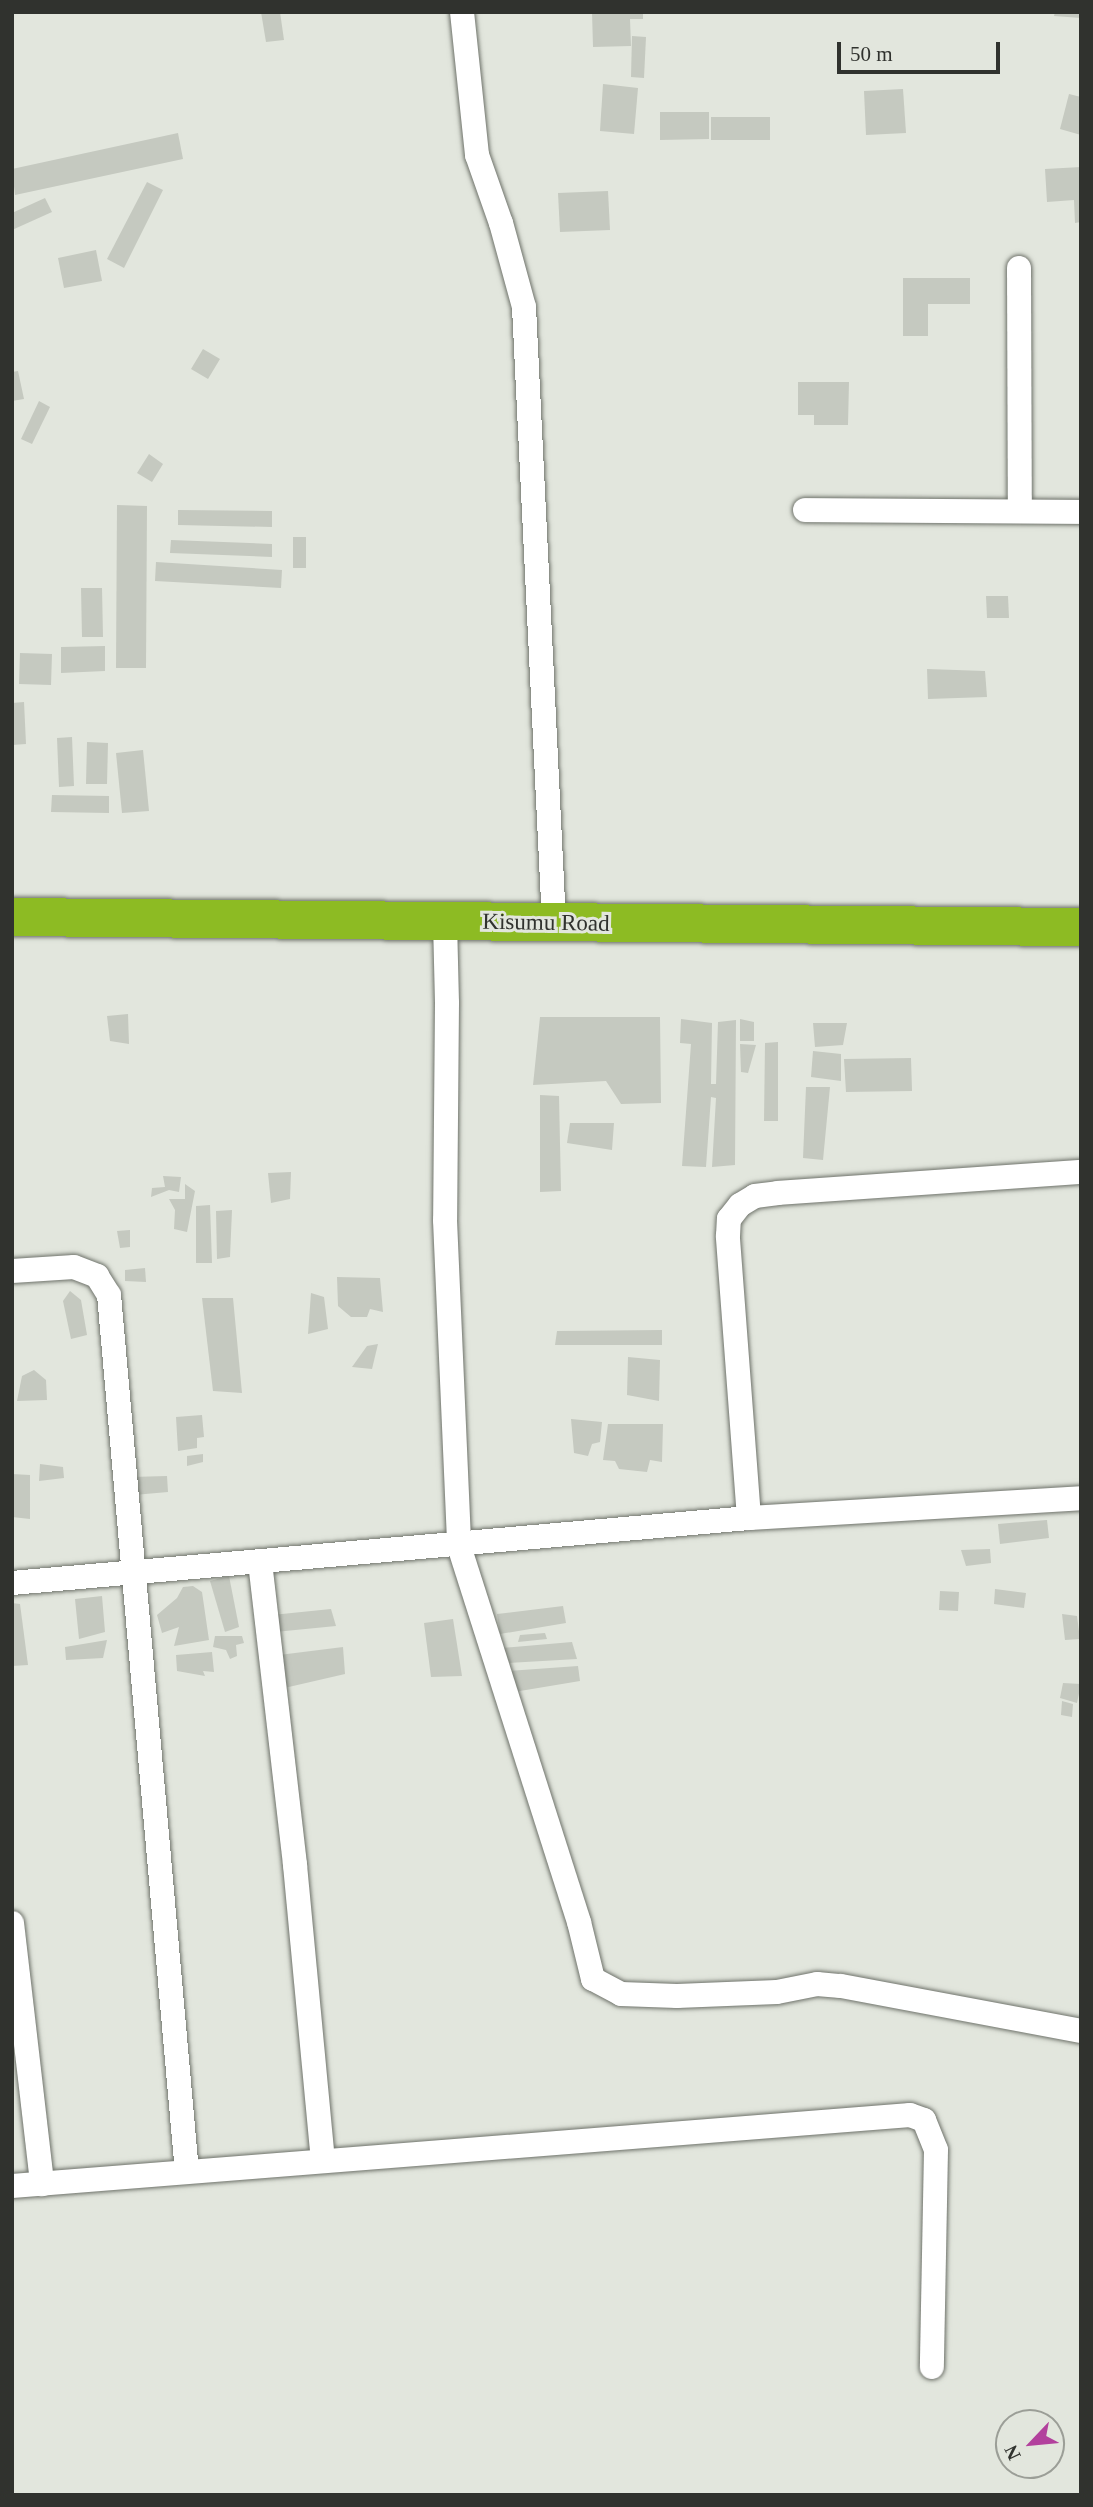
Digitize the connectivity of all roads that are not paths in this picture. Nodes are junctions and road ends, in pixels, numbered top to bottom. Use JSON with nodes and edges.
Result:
{"nodes":[{"id":1,"x":462,"y":12,"type":"edge"},
{"id":2,"x":1019,"y":268,"type":"dead end"},
{"id":3,"x":805,"y":510,"type":"dead end"},
{"id":4,"x":1020,"y":511,"type":"junction"},
{"id":5,"x":1081,"y":512,"type":"edge"},
{"id":6,"x":12,"y":917,"type":"edge"},
{"id":7,"x":444,"y":921,"type":"junction"},
{"id":8,"x":554,"y":923,"type":"junction"},
{"id":9,"x":1081,"y":927,"type":"edge"},
{"id":10,"x":1081,"y":1172,"type":"edge"},
{"id":11,"x":12,"y":1271,"type":"edge"},
{"id":12,"x":1081,"y":1499,"type":"edge"},
{"id":13,"x":748,"y":1518,"type":"junction"},
{"id":14,"x":459,"y":1546,"type":"junction"},
{"id":15,"x":260,"y":1562,"type":"junction"},
{"id":16,"x":132,"y":1573,"type":"junction"},
{"id":17,"x":12,"y":1583,"type":"edge"},
{"id":18,"x":12,"y":1923,"type":"edge"},
{"id":19,"x":1081,"y":2031,"type":"edge"},
{"id":20,"x":323,"y":2161,"type":"junction"},
{"id":21,"x":187,"y":2172,"type":"junction"},
{"id":22,"x":42,"y":2184,"type":"junction"},
{"id":23,"x":12,"y":2186,"type":"edge"},
{"id":24,"x":932,"y":2367,"type":"dead end"}],
"edges":[{"from":1,"to":8,"type":"street"},
{"from":2,"to":4,"type":"street"},
{"from":3,"to":4,"type":"street"},
{"from":4,"to":5,"type":"street"},
{"from":6,"to":7,"type":"highway","name":"Kisumu Road"},
{"from":7,"to":8,"type":"highway","name":"Kisumu Road"},
{"from":7,"to":14,"type":"street"},
{"from":8,"to":9,"type":"highway","name":"Kisumu Road"},
{"from":10,"to":13,"type":"street"},
{"from":11,"to":16,"type":"street"},
{"from":12,"to":13,"type":"street"},
{"from":13,"to":14,"type":"street"},
{"from":14,"to":15,"type":"street"},
{"from":14,"to":19,"type":"street"},
{"from":15,"to":16,"type":"street"},
{"from":15,"to":20,"type":"street"},
{"from":16,"to":17,"type":"street"},
{"from":16,"to":21,"type":"street"},
{"from":18,"to":22,"type":"street"},
{"from":20,"to":21,"type":"street"},
{"from":20,"to":24,"type":"street"},
{"from":21,"to":22,"type":"street"},
{"from":22,"to":23,"type":"street"}]}
